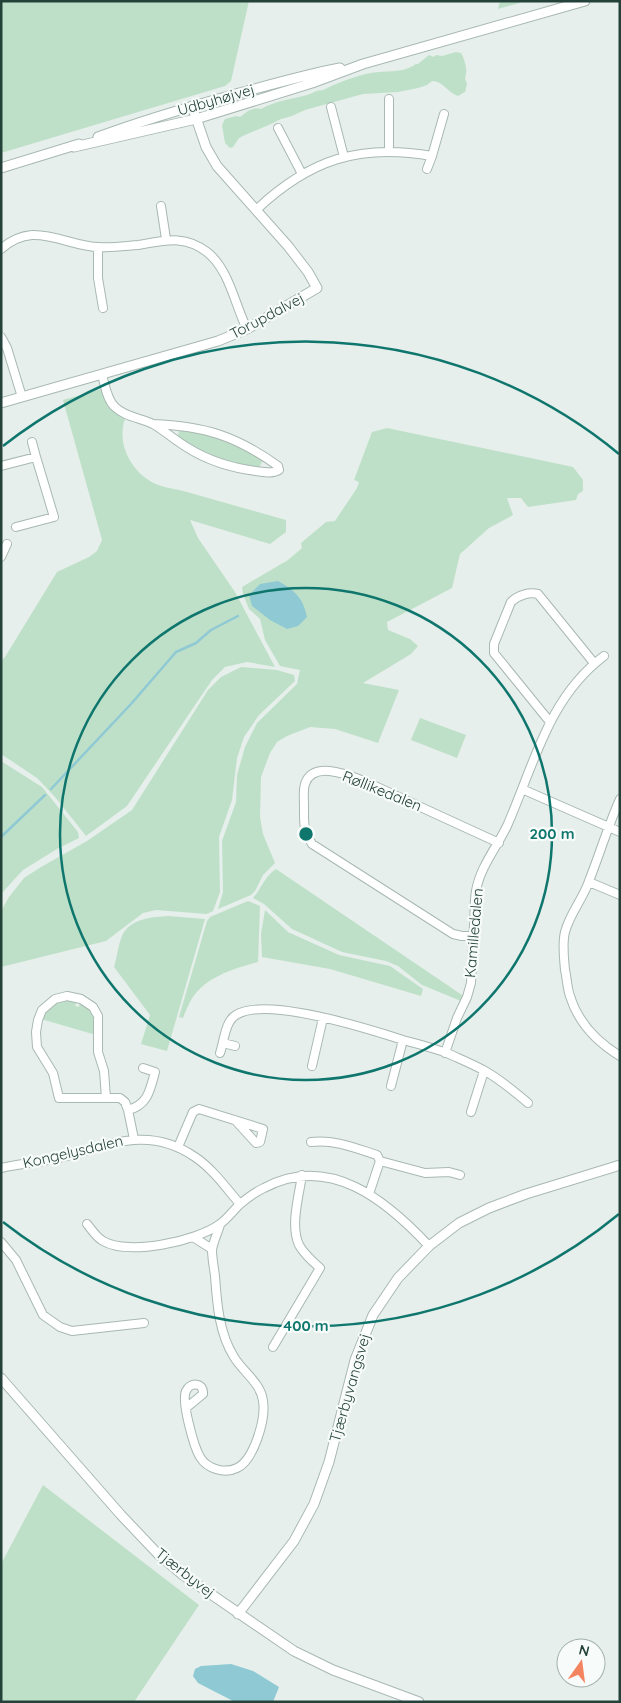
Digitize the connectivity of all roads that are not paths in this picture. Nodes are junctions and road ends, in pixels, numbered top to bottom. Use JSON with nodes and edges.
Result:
{"nodes":[{"id":1,"x":586,"y":1,"type":"edge"},
{"id":2,"x":362,"y":64,"type":"junction"},
{"id":3,"x":389,"y":99,"type":"dead end"},
{"id":4,"x":192,"y":106,"type":"junction"},
{"id":5,"x":331,"y":107,"type":"dead end"},
{"id":6,"x":444,"y":114,"type":"dead end"},
{"id":7,"x":196,"y":118,"type":"junction"},
{"id":8,"x":278,"y":128,"type":"dead end"},
{"id":9,"x":74,"y":146,"type":"junction"},
{"id":10,"x":389,"y":150,"type":"junction"},
{"id":11,"x":432,"y":156,"type":"junction"},
{"id":12,"x":344,"y":157,"type":"junction"},
{"id":13,"x":1,"y":168,"type":"edge"},
{"id":14,"x":427,"y":169,"type":"dead end"},
{"id":15,"x":302,"y":174,"type":"junction"},
{"id":16,"x":161,"y":206,"type":"dead end"},
{"id":17,"x":256,"y":210,"type":"junction"},
{"id":18,"x":166,"y":239,"type":"junction"},
{"id":19,"x":98,"y":247,"type":"junction"},
{"id":20,"x":1,"y":249,"type":"edge"},
{"id":21,"x":103,"y":308,"type":"dead end"},
{"id":22,"x":247,"y":329,"type":"junction"},
{"id":23,"x":1,"y":337,"type":"edge"},
{"id":24,"x":102,"y":375,"type":"junction"},
{"id":25,"x":22,"y":397,"type":"junction"},
{"id":26,"x":1,"y":403,"type":"edge"},
{"id":27,"x":153,"y":424,"type":"junction"},
{"id":28,"x":32,"y":442,"type":"dead end"},
{"id":29,"x":36,"y":457,"type":"junction"},
{"id":30,"x":1,"y":466,"type":"edge"},
{"id":31,"x":16,"y":527,"type":"dead end"},
{"id":32,"x":7,"y":544,"type":"dead end"},
{"id":33,"x":1,"y":557,"type":"edge"},
{"id":34,"x":604,"y":656,"type":"dead end"},
{"id":35,"x":594,"y":663,"type":"junction"},
{"id":36,"x":550,"y":722,"type":"junction"},
{"id":37,"x":522,"y":789,"type":"junction"},
{"id":38,"x":620,"y":799,"type":"edge"},
{"id":39,"x":608,"y":826,"type":"junction"},
{"id":40,"x":620,"y":832,"type":"edge"},
{"id":41,"x":499,"y":843,"type":"junction"},
{"id":42,"x":589,"y":882,"type":"junction"},
{"id":43,"x":620,"y":896,"type":"edge"},
{"id":44,"x":474,"y":936,"type":"junction"},
{"id":45,"x":323,"y":1018,"type":"junction"},
{"id":46,"x":403,"y":1040,"type":"junction"},
{"id":47,"x":223,"y":1043,"type":"junction"},
{"id":48,"x":235,"y":1046,"type":"dead end"},
{"id":49,"x":220,"y":1053,"type":"dead end"},
{"id":50,"x":446,"y":1053,"type":"junction"},
{"id":51,"x":620,"y":1056,"type":"edge"},
{"id":52,"x":312,"y":1066,"type":"dead end"},
{"id":53,"x":143,"y":1068,"type":"dead end"},
{"id":54,"x":484,"y":1070,"type":"junction"},
{"id":55,"x":391,"y":1086,"type":"dead end"},
{"id":56,"x":106,"y":1098,"type":"junction"},
{"id":57,"x":528,"y":1102,"type":"dead end"},
{"id":58,"x":128,"y":1110,"type":"junction"},
{"id":59,"x":471,"y":1112,"type":"dead end"},
{"id":60,"x":235,"y":1120,"type":"dead end"},
{"id":61,"x":134,"y":1139,"type":"junction"},
{"id":62,"x":311,"y":1142,"type":"dead end"},
{"id":63,"x":178,"y":1147,"type":"junction"},
{"id":64,"x":380,"y":1161,"type":"junction"},
{"id":65,"x":620,"y":1165,"type":"edge"},
{"id":66,"x":1,"y":1168,"type":"edge"},
{"id":67,"x":302,"y":1175,"type":"junction"},
{"id":68,"x":460,"y":1175,"type":"dead end"},
{"id":69,"x":369,"y":1194,"type":"junction"},
{"id":70,"x":240,"y":1204,"type":"junction"},
{"id":71,"x":87,"y":1224,"type":"dead end"},
{"id":72,"x":220,"y":1224,"type":"junction"},
{"id":73,"x":194,"y":1237,"type":"junction"},
{"id":74,"x":1,"y":1242,"type":"edge"},
{"id":75,"x":429,"y":1246,"type":"junction"},
{"id":76,"x":212,"y":1249,"type":"junction"},
{"id":77,"x":144,"y":1322,"type":"dead end"},
{"id":78,"x":273,"y":1347,"type":"dead end"},
{"id":79,"x":1,"y":1378,"type":"edge"},
{"id":80,"x":186,"y":1408,"type":"dead end"},
{"id":81,"x":238,"y":1614,"type":"junction"},
{"id":82,"x":419,"y":1702,"type":"edge"}],
"edges":[{"from":1,"to":2,"type":"street","name":"Udbyhøjvej"},
{"from":2,"to":4,"type":"street","name":"Udbyhøjvej"},
{"from":2,"to":7,"type":"street","name":"Udbyhøjvej"},
{"from":3,"to":10,"type":"street"},
{"from":4,"to":7,"type":"street","name":"Torupdalvej"},
{"from":4,"to":9,"type":"street","name":"Udbyhøjvej"},
{"from":5,"to":12,"type":"street"},
{"from":6,"to":11,"type":"street"},
{"from":7,"to":9,"type":"street","name":"Udbyhøjvej"},
{"from":7,"to":17,"type":"street","name":"Torupdalvej"},
{"from":8,"to":15,"type":"street"},
{"from":9,"to":13,"type":"street","name":"Udbyhøjvej"},
{"from":10,"to":11,"type":"street"},
{"from":10,"to":12,"type":"street"},
{"from":11,"to":14,"type":"street"},
{"from":12,"to":15,"type":"street"},
{"from":15,"to":17,"type":"street"},
{"from":16,"to":18,"type":"street"},
{"from":17,"to":22,"type":"street","name":"Torupdalvej"},
{"from":18,"to":19,"type":"street"},
{"from":18,"to":22,"type":"street"},
{"from":19,"to":20,"type":"street"},
{"from":19,"to":21,"type":"street"},
{"from":22,"to":24,"type":"street","name":"Torupdalvej"},
{"from":23,"to":25,"type":"street"},
{"from":24,"to":25,"type":"street","name":"Torupdalvej"},
{"from":24,"to":27,"type":"street"},
{"from":25,"to":26,"type":"street","name":"Torupdalvej"},
{"from":27,"to":27,"type":"street"},
{"from":28,"to":29,"type":"street"},
{"from":29,"to":30,"type":"street"},
{"from":29,"to":31,"type":"street"},
{"from":32,"to":33,"type":"street"},
{"from":34,"to":35,"type":"street","name":"Kamilledalen"},
{"from":35,"to":36,"type":"street","name":"Kamilledalen"},
{"from":35,"to":36,"type":"street"},
{"from":36,"to":37,"type":"street","name":"Kamilledalen"},
{"from":37,"to":39,"type":"street"},
{"from":37,"to":41,"type":"street","name":"Kamilledalen"},
{"from":38,"to":39,"type":"street"},
{"from":39,"to":40,"type":"street"},
{"from":39,"to":42,"type":"street"},
{"from":41,"to":44,"type":"street","name":"Kamilledalen"},
{"from":41,"to":44,"type":"street","name":"Røllikedalen"},
{"from":42,"to":43,"type":"street"},
{"from":42,"to":51,"type":"street"},
{"from":44,"to":50,"type":"street","name":"Kamilledalen"},
{"from":45,"to":46,"type":"street"},
{"from":45,"to":47,"type":"street"},
{"from":45,"to":52,"type":"street"},
{"from":46,"to":50,"type":"street"},
{"from":46,"to":55,"type":"street"},
{"from":47,"to":48,"type":"street"},
{"from":47,"to":49,"type":"street"},
{"from":50,"to":54,"type":"street"},
{"from":53,"to":58,"type":"street"},
{"from":54,"to":57,"type":"street"},
{"from":54,"to":59,"type":"street"},
{"from":56,"to":56,"type":"street"},
{"from":56,"to":58,"type":"street"},
{"from":58,"to":61,"type":"street"},
{"from":60,"to":63,"type":"street"},
{"from":61,"to":63,"type":"street","name":"Kongelysdalen"},
{"from":61,"to":66,"type":"street","name":"Kongelysdalen"},
{"from":62,"to":64,"type":"street"},
{"from":63,"to":70,"type":"street","name":"Kongelysdalen"},
{"from":64,"to":68,"type":"street"},
{"from":64,"to":69,"type":"street"},
{"from":65,"to":75,"type":"street","name":"Tjærbyvangsvej"},
{"from":67,"to":69,"type":"street"},
{"from":67,"to":70,"type":"street"},
{"from":67,"to":78,"type":"street"},
{"from":69,"to":75,"type":"street"},
{"from":70,"to":72,"type":"street"},
{"from":71,"to":73,"type":"street"},
{"from":72,"to":73,"type":"street"},
{"from":72,"to":76,"type":"street"},
{"from":73,"to":76,"type":"street"},
{"from":74,"to":77,"type":"street"},
{"from":75,"to":81,"type":"street","name":"Tjærbyvangsvej"},
{"from":76,"to":80,"type":"street"},
{"from":79,"to":81,"type":"street","name":"Tjærbyvej"},
{"from":81,"to":82,"type":"street","name":"Tjærbyvej"}]}
